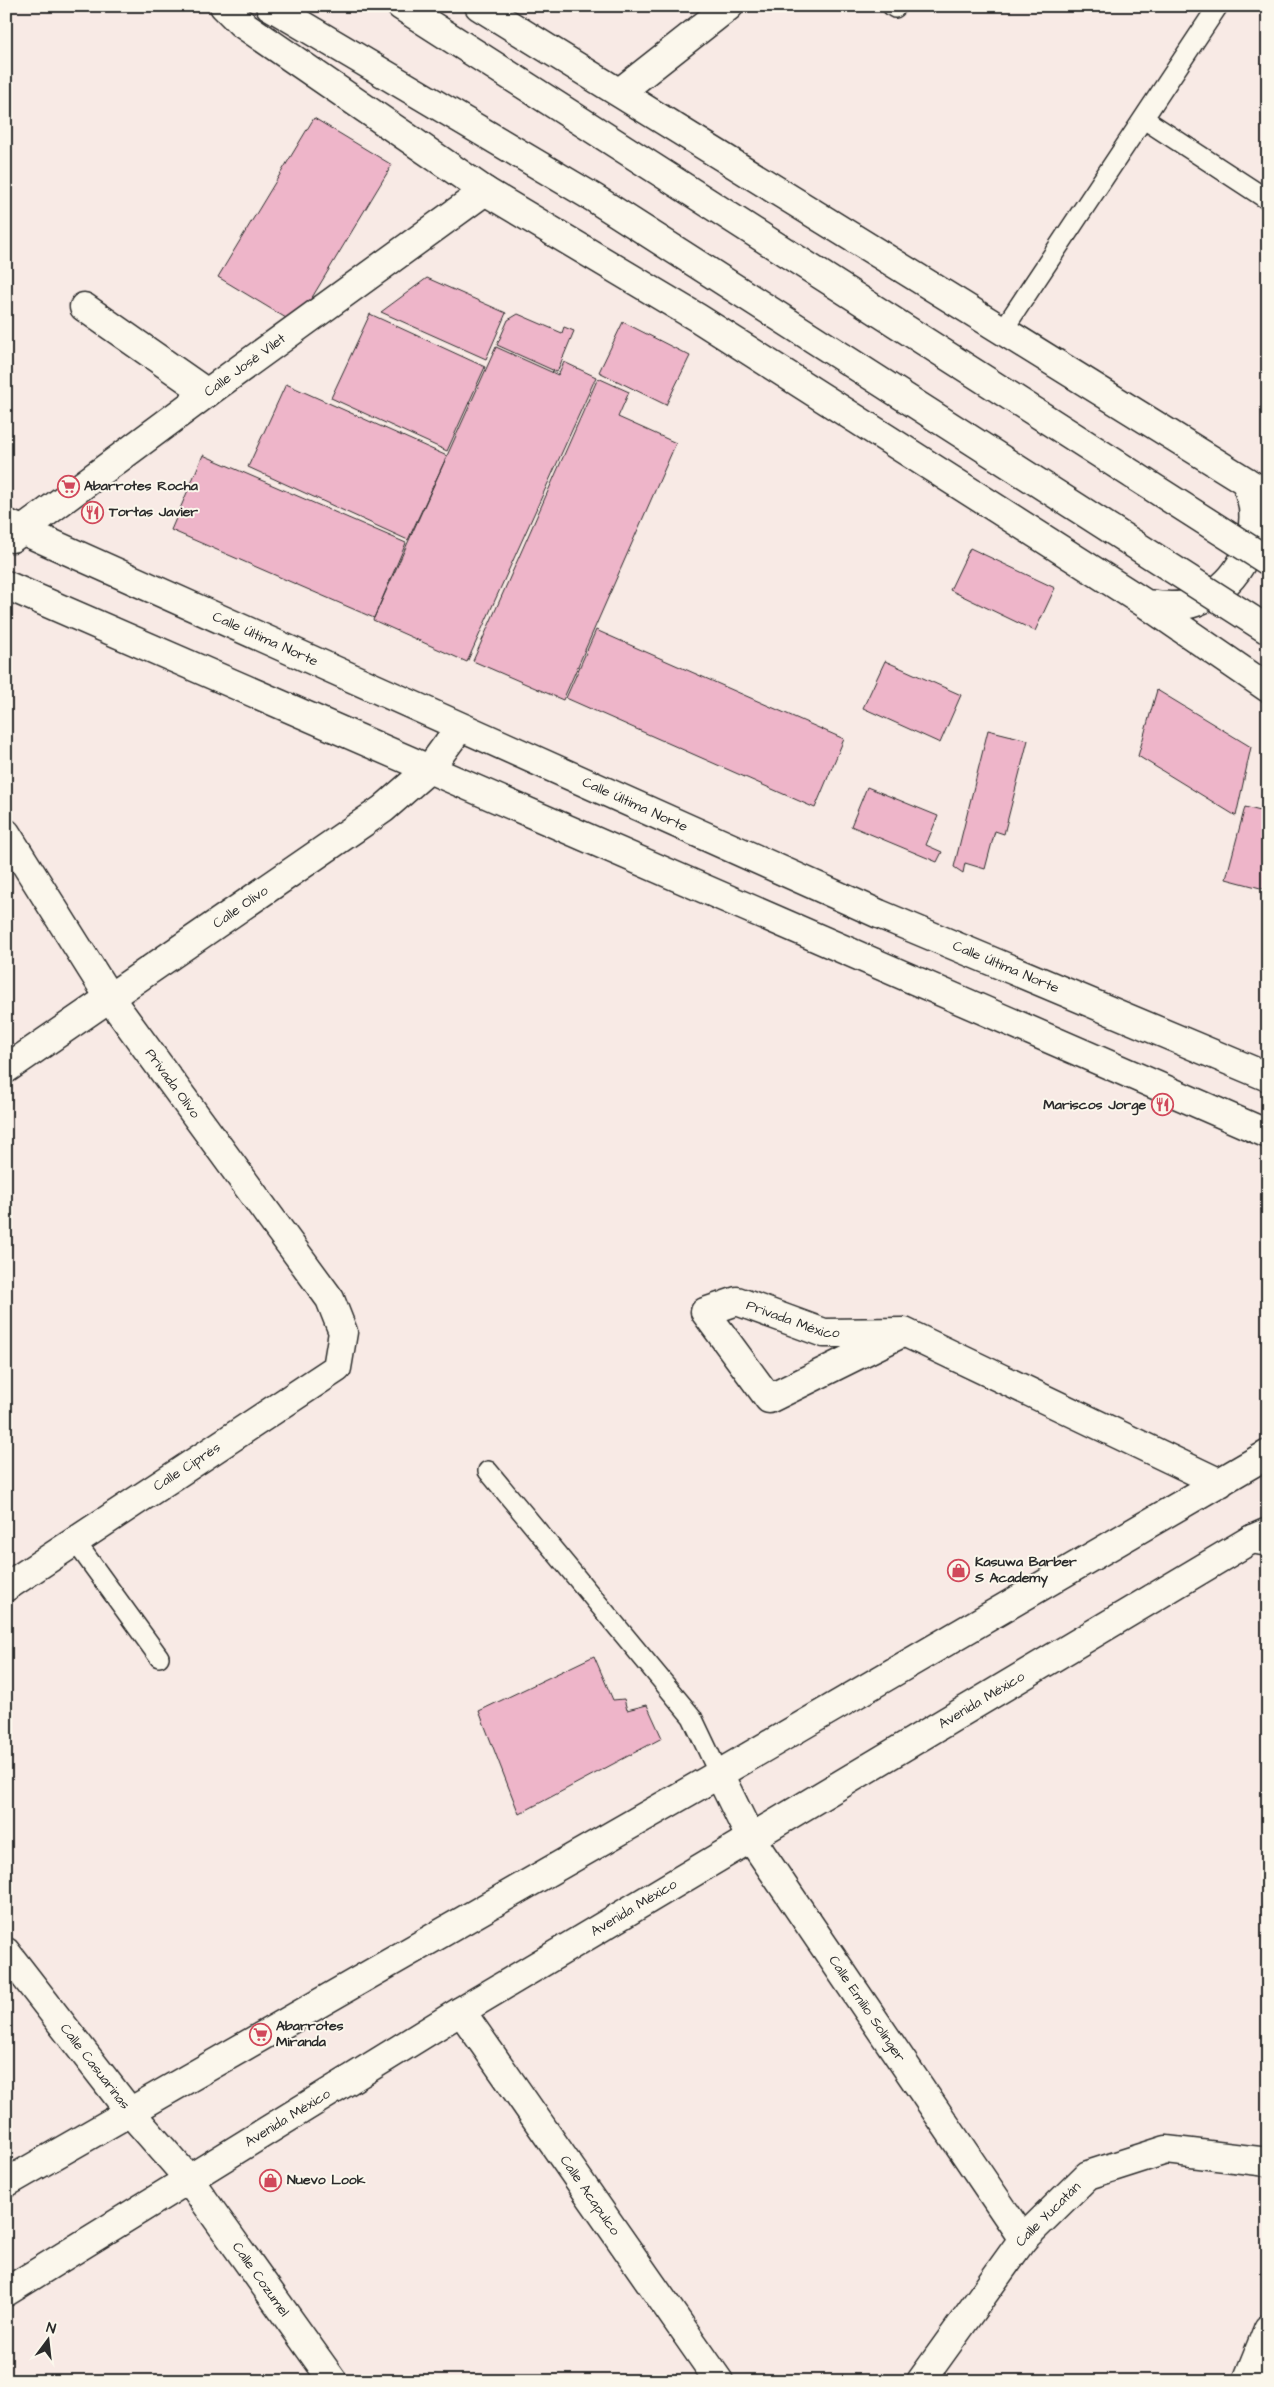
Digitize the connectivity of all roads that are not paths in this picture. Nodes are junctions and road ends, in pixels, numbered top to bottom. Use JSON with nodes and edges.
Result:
{"nodes":[{"id":1,"x":224,"y":6,"type":"edge"},
{"id":2,"x":270,"y":6,"type":"edge"},
{"id":3,"x":402,"y":6,"type":"edge"},
{"id":4,"x":479,"y":6,"type":"edge"},
{"id":5,"x":729,"y":6,"type":"edge"},
{"id":6,"x":892,"y":6,"type":"edge"},
{"id":7,"x":897,"y":6,"type":"edge"},
{"id":8,"x":1218,"y":6,"type":"edge"},
{"id":9,"x":620,"y":92,"type":"junction"},
{"id":10,"x":1144,"y":119,"type":"junction"},
{"id":11,"x":485,"y":190,"type":"junction"},
{"id":12,"x":1268,"y":200,"type":"edge"},
{"id":13,"x":84,"y":307,"type":"dead end"},
{"id":14,"x":1003,"y":330,"type":"junction"},
{"id":15,"x":207,"y":393,"type":"junction"},
{"id":16,"x":1257,"y":488,"type":"edge"},
{"id":17,"x":12,"y":532,"type":"edge"},
{"id":18,"x":1268,"y":561,"type":"edge"},
{"id":19,"x":6,"y":584,"type":"edge"},
{"id":20,"x":1146,"y":604,"type":"junction"},
{"id":21,"x":1268,"y":630,"type":"edge"},
{"id":22,"x":1268,"y":688,"type":"edge"},
{"id":23,"x":460,"y":727,"type":"junction"},
{"id":24,"x":430,"y":768,"type":"junction"},
{"id":25,"x":6,"y":833,"type":"edge"},
{"id":26,"x":109,"y":997,"type":"junction"},
{"id":27,"x":6,"y":1069,"type":"edge"},
{"id":28,"x":1268,"y":1077,"type":"edge"},
{"id":29,"x":1268,"y":1134,"type":"edge"},
{"id":30,"x":342,"y":1332,"type":"joint"},
{"id":31,"x":904,"y":1332,"type":"junction"},
{"id":32,"x":1268,"y":1454,"type":"edge"},
{"id":33,"x":488,"y":1471,"type":"dead end"},
{"id":34,"x":1220,"y":1483,"type":"junction"},
{"id":35,"x":1263,"y":1538,"type":"edge"},
{"id":36,"x":75,"y":1541,"type":"junction"},
{"id":37,"x":6,"y":1587,"type":"edge"},
{"id":38,"x":158,"y":1657,"type":"dead end"},
{"id":39,"x":719,"y":1774,"type":"junction"},
{"id":40,"x":750,"y":1837,"type":"junction"},
{"id":41,"x":6,"y":1952,"type":"edge"},
{"id":42,"x":460,"y":2011,"type":"junction"},
{"id":43,"x":130,"y":2112,"type":"junction"},
{"id":44,"x":1268,"y":2162,"type":"edge"},
{"id":45,"x":188,"y":2178,"type":"junction"},
{"id":46,"x":6,"y":2183,"type":"edge"},
{"id":47,"x":1023,"y":2239,"type":"junction"},
{"id":48,"x":6,"y":2292,"type":"edge"},
{"id":49,"x":1268,"y":2329,"type":"edge"},
{"id":50,"x":333,"y":2381,"type":"edge"},
{"id":51,"x":719,"y":2381,"type":"edge"},
{"id":52,"x":921,"y":2381,"type":"edge"},
{"id":53,"x":1247,"y":2381,"type":"edge"}],
"edges":[{"from":1,"to":11,"type":"main road"},
{"from":2,"to":21,"type":"main road","bridge":true},
{"from":3,"to":18,"type":"main road","bridge":true},
{"from":4,"to":9,"type":"main road"},
{"from":5,"to":9,"type":"main road"},
{"from":6,"to":7,"type":"lane"},
{"from":8,"to":10,"type":"lane"},
{"from":9,"to":14,"type":"main road"},
{"from":10,"to":12,"type":"lane"},
{"from":10,"to":14,"type":"lane"},
{"from":11,"to":15,"type":"main road","name":"Calle José Vilet"},
{"from":11,"to":20,"type":"main road"},
{"from":13,"to":15,"type":"main road"},
{"from":14,"to":16,"type":"main road"},
{"from":15,"to":17,"type":"main road","name":"Calle José Vilet"},
{"from":16,"to":20,"type":"main road"},
{"from":17,"to":23,"type":"main road","name":"Calle Última Norte"},
{"from":19,"to":24,"type":"main road"},
{"from":20,"to":22,"type":"main road"},
{"from":23,"to":24,"type":"main road","name":"Calle Olivo"},
{"from":23,"to":28,"type":"main road","name":"Calle Última Norte"},
{"from":24,"to":26,"type":"main road","name":"Calle Olivo"},
{"from":24,"to":29,"type":"main road"},
{"from":25,"to":26,"type":"main road","name":"Privada Olivo"},
{"from":26,"to":27,"type":"main road","name":"Calle Olivo"},
{"from":26,"to":30,"type":"main road","name":"Privada Olivo"},
{"from":30,"to":36,"type":"main road","name":"Calle Ciprés"},
{"from":31,"to":31,"type":"main road","name":"Privada México"},
{"from":31,"to":34,"type":"main road","name":"Privada México"},
{"from":32,"to":34,"type":"main road"},
{"from":33,"to":39,"type":"lane"},
{"from":34,"to":39,"type":"main road"},
{"from":35,"to":40,"type":"main road","name":"Avenida México"},
{"from":36,"to":37,"type":"main road","name":"Calle Ciprés"},
{"from":36,"to":38,"type":"lane"},
{"from":39,"to":40,"type":"main road","name":"Calle Emilio Solinger"},
{"from":39,"to":43,"type":"main road"},
{"from":40,"to":42,"type":"main road","name":"Avenida México"},
{"from":40,"to":47,"type":"main road","name":"Calle Emilio Solinger"},
{"from":41,"to":43,"type":"main road","name":"Calle Casuarinas"},
{"from":42,"to":45,"type":"main road","name":"Avenida México"},
{"from":42,"to":51,"type":"main road","name":"Calle Acapulco"},
{"from":43,"to":45,"type":"main road","name":"Calle Casuarinas"},
{"from":43,"to":46,"type":"main road"},
{"from":44,"to":47,"type":"main road","name":"Calle Yucatán"},
{"from":45,"to":48,"type":"main road","name":"Avenida México"},
{"from":45,"to":50,"type":"main road","name":"Calle Cozumel"},
{"from":47,"to":52,"type":"main road","name":"Calle Yucatán"},
{"from":49,"to":53,"type":"main road"}]}
